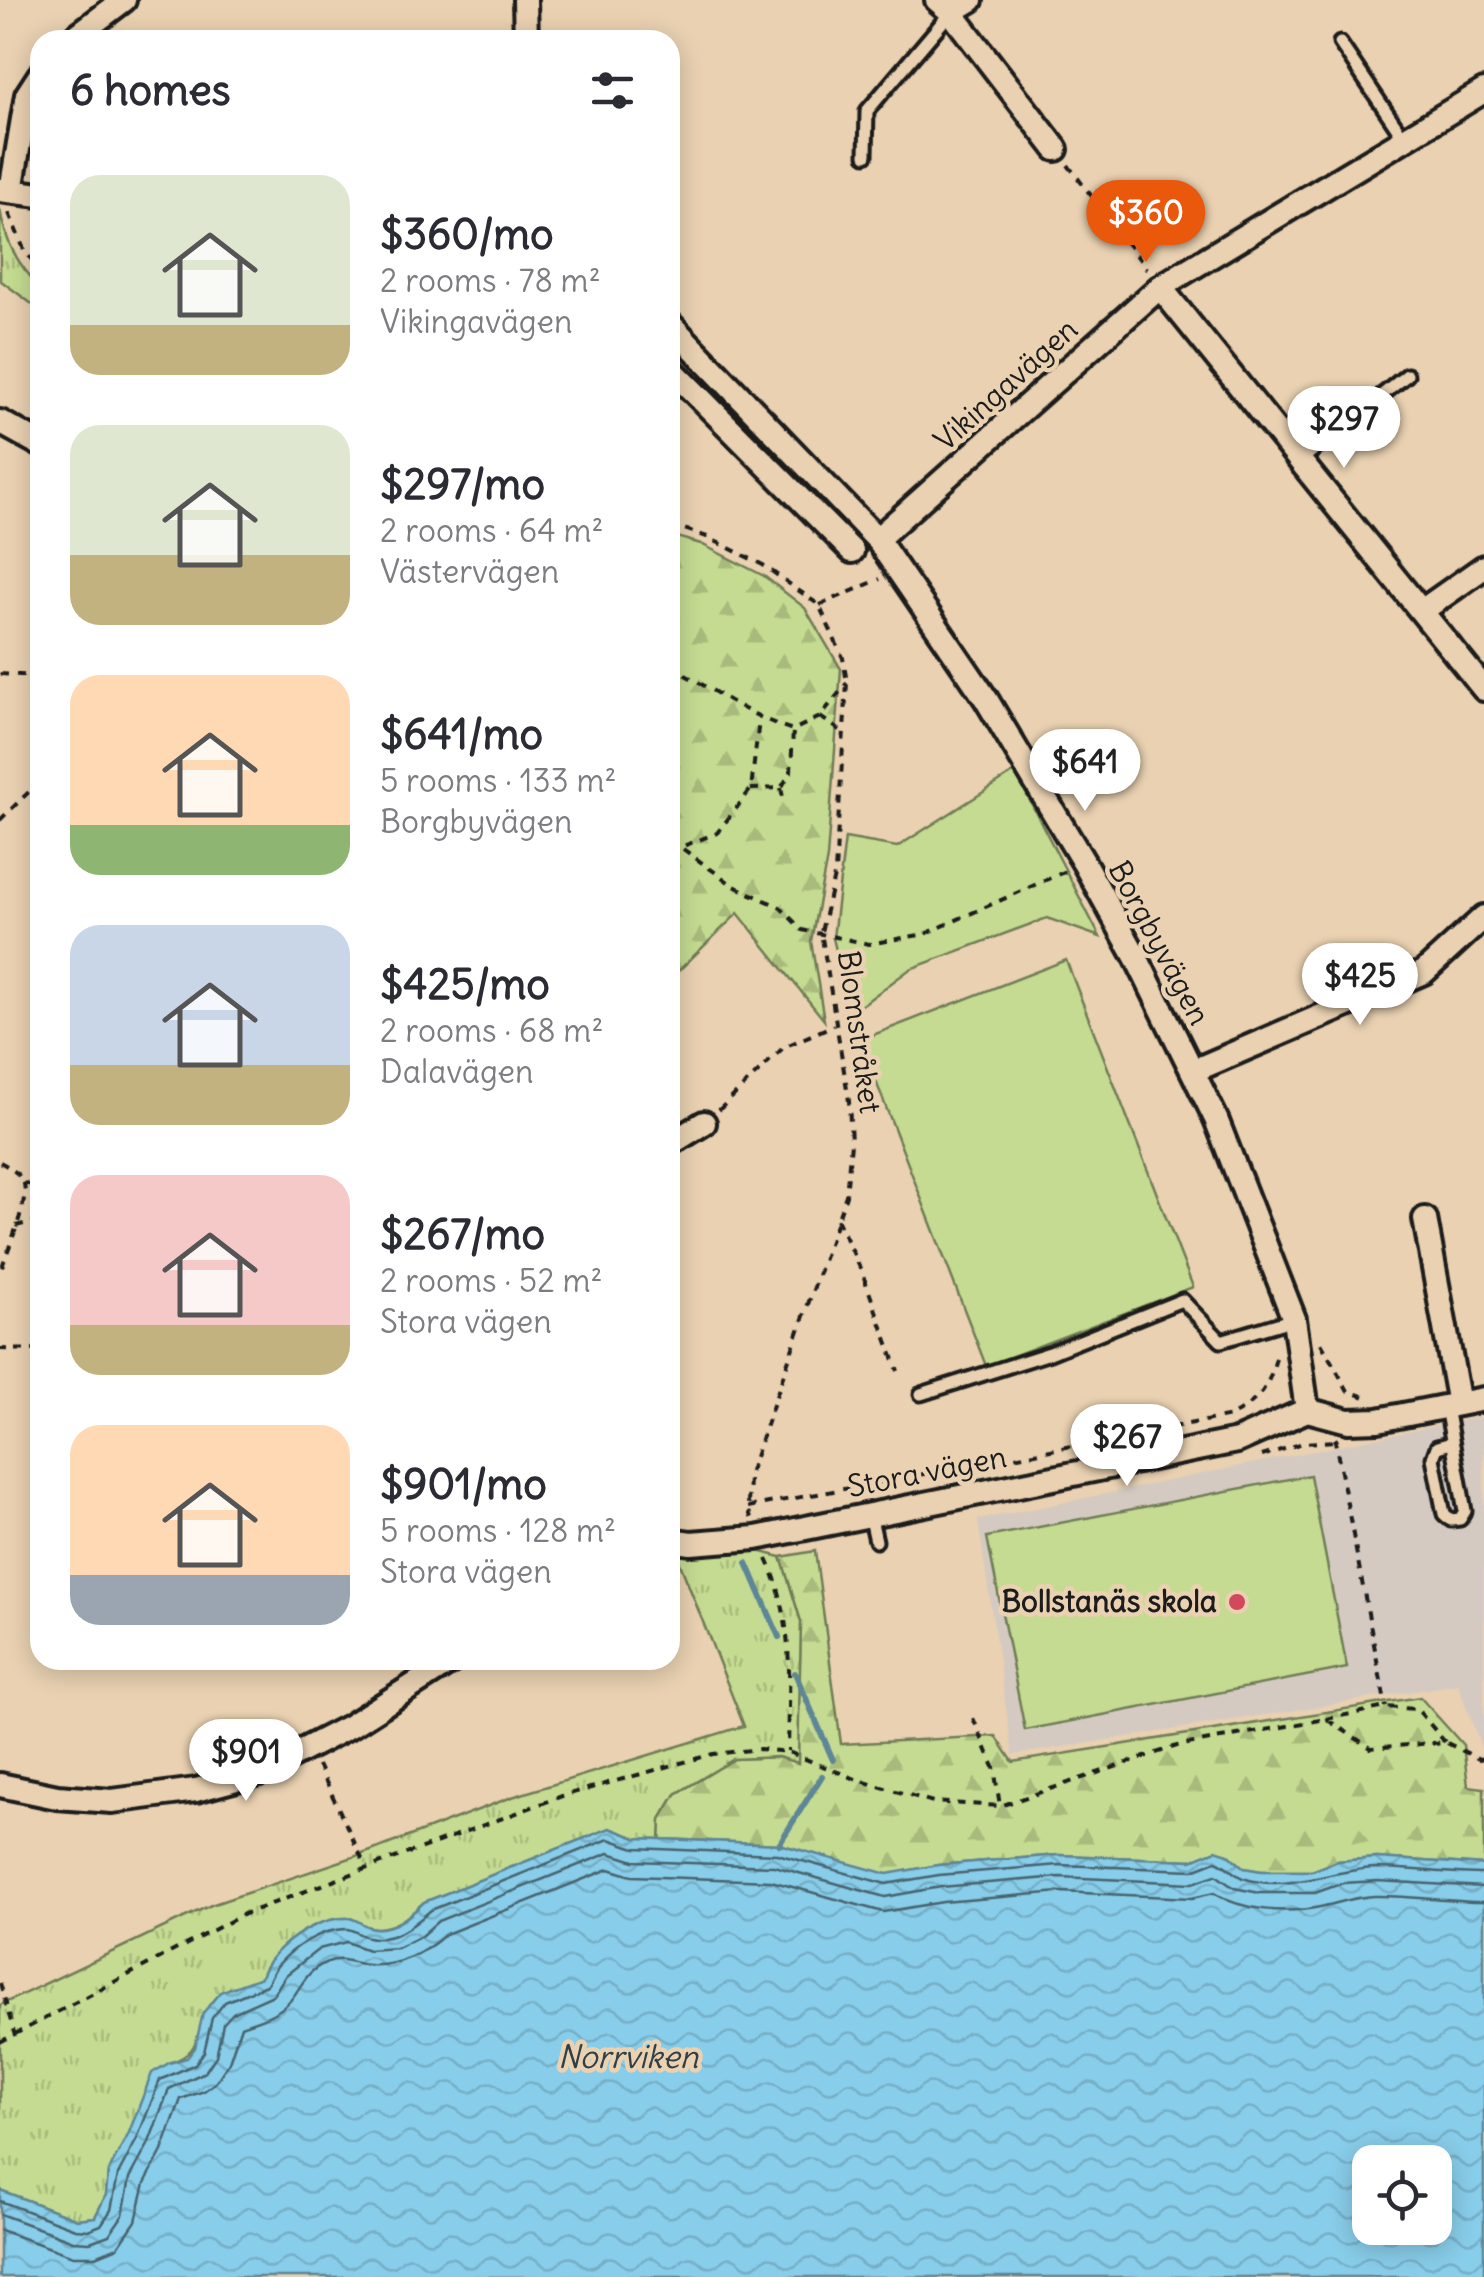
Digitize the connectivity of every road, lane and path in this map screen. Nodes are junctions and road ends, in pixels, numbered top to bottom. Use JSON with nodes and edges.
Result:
{"nodes":[{"id":1,"x":124,"y":0,"type":"edge"},
{"id":2,"x":525,"y":0,"type":"edge"},
{"id":3,"x":953,"y":4,"type":"edge"},
{"id":4,"x":85,"y":30,"type":"edge"},
{"id":5,"x":526,"y":30,"type":"edge"},
{"id":6,"x":1340,"y":43,"type":"dead end"},
{"id":7,"x":30,"y":90,"type":"edge"},
{"id":8,"x":1484,"y":91,"type":"edge"},
{"id":9,"x":1404,"y":138,"type":"junction"},
{"id":10,"x":1056,"y":149,"type":"joint"},
{"id":11,"x":866,"y":155,"type":"dead end"},
{"id":12,"x":5,"y":191,"type":"edge"},
{"id":13,"x":30,"y":193,"type":"edge"},
{"id":14,"x":30,"y":258,"type":"edge"},
{"id":15,"x":1160,"y":287,"type":"junction"},
{"id":16,"x":680,"y":334,"type":"edge"},
{"id":17,"x":1406,"y":375,"type":"dead end"},
{"id":18,"x":680,"y":378,"type":"edge"},
{"id":19,"x":0,"y":422,"type":"edge"},
{"id":20,"x":30,"y":438,"type":"edge"},
{"id":21,"x":1301,"y":460,"type":"junction"},
{"id":22,"x":680,"y":528,"type":"edge"},
{"id":23,"x":877,"y":539,"type":"junction"},
{"id":24,"x":852,"y":551,"type":"dead end"},
{"id":25,"x":1484,"y":566,"type":"edge"},
{"id":26,"x":899,"y":567,"type":"junction"},
{"id":27,"x":819,"y":605,"type":"junction"},
{"id":28,"x":1423,"y":610,"type":"junction"},
{"id":29,"x":680,"y":672,"type":"edge"},
{"id":30,"x":0,"y":674,"type":"edge"},
{"id":31,"x":30,"y":676,"type":"edge"},
{"id":32,"x":847,"y":682,"type":"junction"},
{"id":33,"x":1484,"y":689,"type":"edge"},
{"id":34,"x":820,"y":717,"type":"junction"},
{"id":35,"x":759,"y":720,"type":"junction"},
{"id":36,"x":793,"y":730,"type":"junction"},
{"id":37,"x":844,"y":733,"type":"junction"},
{"id":38,"x":781,"y":788,"type":"junction"},
{"id":39,"x":751,"y":789,"type":"junction"},
{"id":40,"x":30,"y":791,"type":"edge"},
{"id":41,"x":784,"y":802,"type":"dead end"},
{"id":42,"x":0,"y":820,"type":"edge"},
{"id":43,"x":682,"y":849,"type":"joint"},
{"id":44,"x":1084,"y":863,"type":"junction"},
{"id":45,"x":1484,"y":917,"type":"edge"},
{"id":46,"x":821,"y":932,"type":"junction"},
{"id":47,"x":834,"y":1025,"type":"junction"},
{"id":48,"x":1192,"y":1071,"type":"junction"},
{"id":49,"x":704,"y":1123,"type":"joint"},
{"id":50,"x":680,"y":1138,"type":"edge"},
{"id":51,"x":0,"y":1162,"type":"edge"},
{"id":52,"x":24,"y":1183,"type":"junction"},
{"id":53,"x":30,"y":1184,"type":"edge"},
{"id":54,"x":838,"y":1219,"type":"junction"},
{"id":55,"x":1425,"y":1219,"type":"dead end"},
{"id":56,"x":30,"y":1222,"type":"edge"},
{"id":57,"x":15,"y":1226,"type":"junction"},
{"id":58,"x":0,"y":1272,"type":"edge"},
{"id":59,"x":1294,"y":1320,"type":"junction"},
{"id":60,"x":0,"y":1349,"type":"edge"},
{"id":61,"x":30,"y":1350,"type":"edge"},
{"id":62,"x":1300,"y":1351,"type":"junction"},
{"id":63,"x":898,"y":1370,"type":"dead end"},
{"id":64,"x":1348,"y":1390,"type":"junction"},
{"id":65,"x":921,"y":1394,"type":"dead end"},
{"id":66,"x":1484,"y":1399,"type":"edge"},
{"id":67,"x":1380,"y":1403,"type":"dead end"},
{"id":68,"x":1453,"y":1406,"type":"junction"},
{"id":69,"x":1307,"y":1410,"type":"junction"},
{"id":70,"x":1348,"y":1421,"type":"junction"},
{"id":71,"x":1452,"y":1443,"type":"junction"},
{"id":72,"x":870,"y":1514,"type":"junction"},
{"id":73,"x":756,"y":1538,"type":"junction"},
{"id":74,"x":876,"y":1540,"type":"dead end"},
{"id":75,"x":680,"y":1541,"type":"edge"},
{"id":76,"x":437,"y":1670,"type":"edge"},
{"id":77,"x":1386,"y":1708,"type":"junction"},
{"id":78,"x":974,"y":1718,"type":"dead end"},
{"id":79,"x":1326,"y":1719,"type":"junction"},
{"id":80,"x":1444,"y":1742,"type":"junction"},
{"id":81,"x":309,"y":1747,"type":"junction"},
{"id":82,"x":788,"y":1752,"type":"junction"},
{"id":83,"x":1484,"y":1758,"type":"edge"},
{"id":84,"x":0,"y":1785,"type":"edge"},
{"id":85,"x":1000,"y":1806,"type":"junction"},
{"id":86,"x":366,"y":1867,"type":"junction"},
{"id":87,"x":0,"y":1982,"type":"edge"},
{"id":88,"x":15,"y":2036,"type":"junction"},
{"id":89,"x":0,"y":2042,"type":"edge"}],
"edges":[{"from":1,"to":4,"type":"street"},
{"from":2,"to":5,"type":"street"},
{"from":3,"to":10,"type":"street"},
{"from":3,"to":11,"type":"lane"},
{"from":6,"to":9,"type":"lane"},
{"from":7,"to":12,"type":"street"},
{"from":8,"to":9,"type":"street","name":"Vikingavägen"},
{"from":9,"to":15,"type":"street","name":"Vikingavägen"},
{"from":10,"to":15,"type":"path"},
{"from":12,"to":13,"type":"street"},
{"from":12,"to":14,"type":"path"},
{"from":15,"to":21,"type":"street"},
{"from":15,"to":23,"type":"street","name":"Vikingavägen"},
{"from":16,"to":23,"type":"street","name":"Borgbyvägen"},
{"from":17,"to":21,"type":"lane"},
{"from":18,"to":24,"type":"street"},
{"from":19,"to":20,"type":"street"},
{"from":21,"to":28,"type":"street"},
{"from":22,"to":27,"type":"path"},
{"from":23,"to":26,"type":"street","name":"Borgbyvägen"},
{"from":25,"to":28,"type":"street"},
{"from":26,"to":27,"type":"path"},
{"from":26,"to":44,"type":"street","name":"Borgbyvägen"},
{"from":27,"to":32,"type":"path","name":"Blomstråket"},
{"from":28,"to":33,"type":"street"},
{"from":29,"to":35,"type":"path"},
{"from":30,"to":31,"type":"path"},
{"from":32,"to":34,"type":"path"},
{"from":32,"to":37,"type":"path","name":"Blomstråket"},
{"from":34,"to":36,"type":"path"},
{"from":34,"to":37,"type":"path"},
{"from":35,"to":36,"type":"path"},
{"from":35,"to":39,"type":"path"},
{"from":36,"to":38,"type":"path"},
{"from":37,"to":46,"type":"path","name":"Blomstråket"},
{"from":38,"to":39,"type":"path"},
{"from":38,"to":41,"type":"path"},
{"from":39,"to":43,"type":"path"},
{"from":40,"to":42,"type":"path"},
{"from":43,"to":46,"type":"path"},
{"from":44,"to":46,"type":"path"},
{"from":44,"to":48,"type":"street","name":"Borgbyvägen"},
{"from":45,"to":48,"type":"street"},
{"from":46,"to":47,"type":"path","name":"Blomstråket"},
{"from":47,"to":49,"type":"path"},
{"from":47,"to":54,"type":"path","name":"Blomstråket"},
{"from":48,"to":59,"type":"street","name":"Borgbyvägen"},
{"from":49,"to":50,"type":"street"},
{"from":51,"to":52,"type":"path"},
{"from":52,"to":53,"type":"path"},
{"from":52,"to":57,"type":"path"},
{"from":54,"to":62,"type":"path","name":"Blomstråket"},
{"from":54,"to":63,"type":"path"},
{"from":55,"to":68,"type":"street"},
{"from":56,"to":57,"type":"path"},
{"from":57,"to":58,"type":"path"},
{"from":59,"to":62,"type":"street","name":"Borgbyvägen"},
{"from":59,"to":65,"type":"lane"},
{"from":60,"to":61,"type":"path"},
{"from":62,"to":64,"type":"path"},
{"from":62,"to":69,"type":"street","name":"Borgbyvägen"},
{"from":64,"to":67,"type":"path"},
{"from":64,"to":70,"type":"path"},
{"from":66,"to":68,"type":"street"},
{"from":68,"to":70,"type":"street"},
{"from":68,"to":71,"type":"lane"},
{"from":69,"to":70,"type":"street"},
{"from":69,"to":72,"type":"street","name":"Stora vägen"},
{"from":70,"to":77,"type":"path"},
{"from":71,"to":71,"type":"lane"},
{"from":72,"to":73,"type":"street","name":"Stora vägen"},
{"from":72,"to":74,"type":"lane"},
{"from":73,"to":75,"type":"street","name":"Stora vägen"},
{"from":73,"to":82,"type":"path"},
{"from":76,"to":81,"type":"street"},
{"from":77,"to":79,"type":"path"},
{"from":77,"to":80,"type":"path"},
{"from":78,"to":85,"type":"path"},
{"from":79,"to":80,"type":"path"},
{"from":79,"to":85,"type":"path"},
{"from":80,"to":83,"type":"path"},
{"from":81,"to":84,"type":"street"},
{"from":81,"to":86,"type":"path"},
{"from":82,"to":85,"type":"path"},
{"from":82,"to":86,"type":"path"},
{"from":86,"to":88,"type":"path"},
{"from":87,"to":88,"type":"path"},
{"from":88,"to":89,"type":"path"}]}
